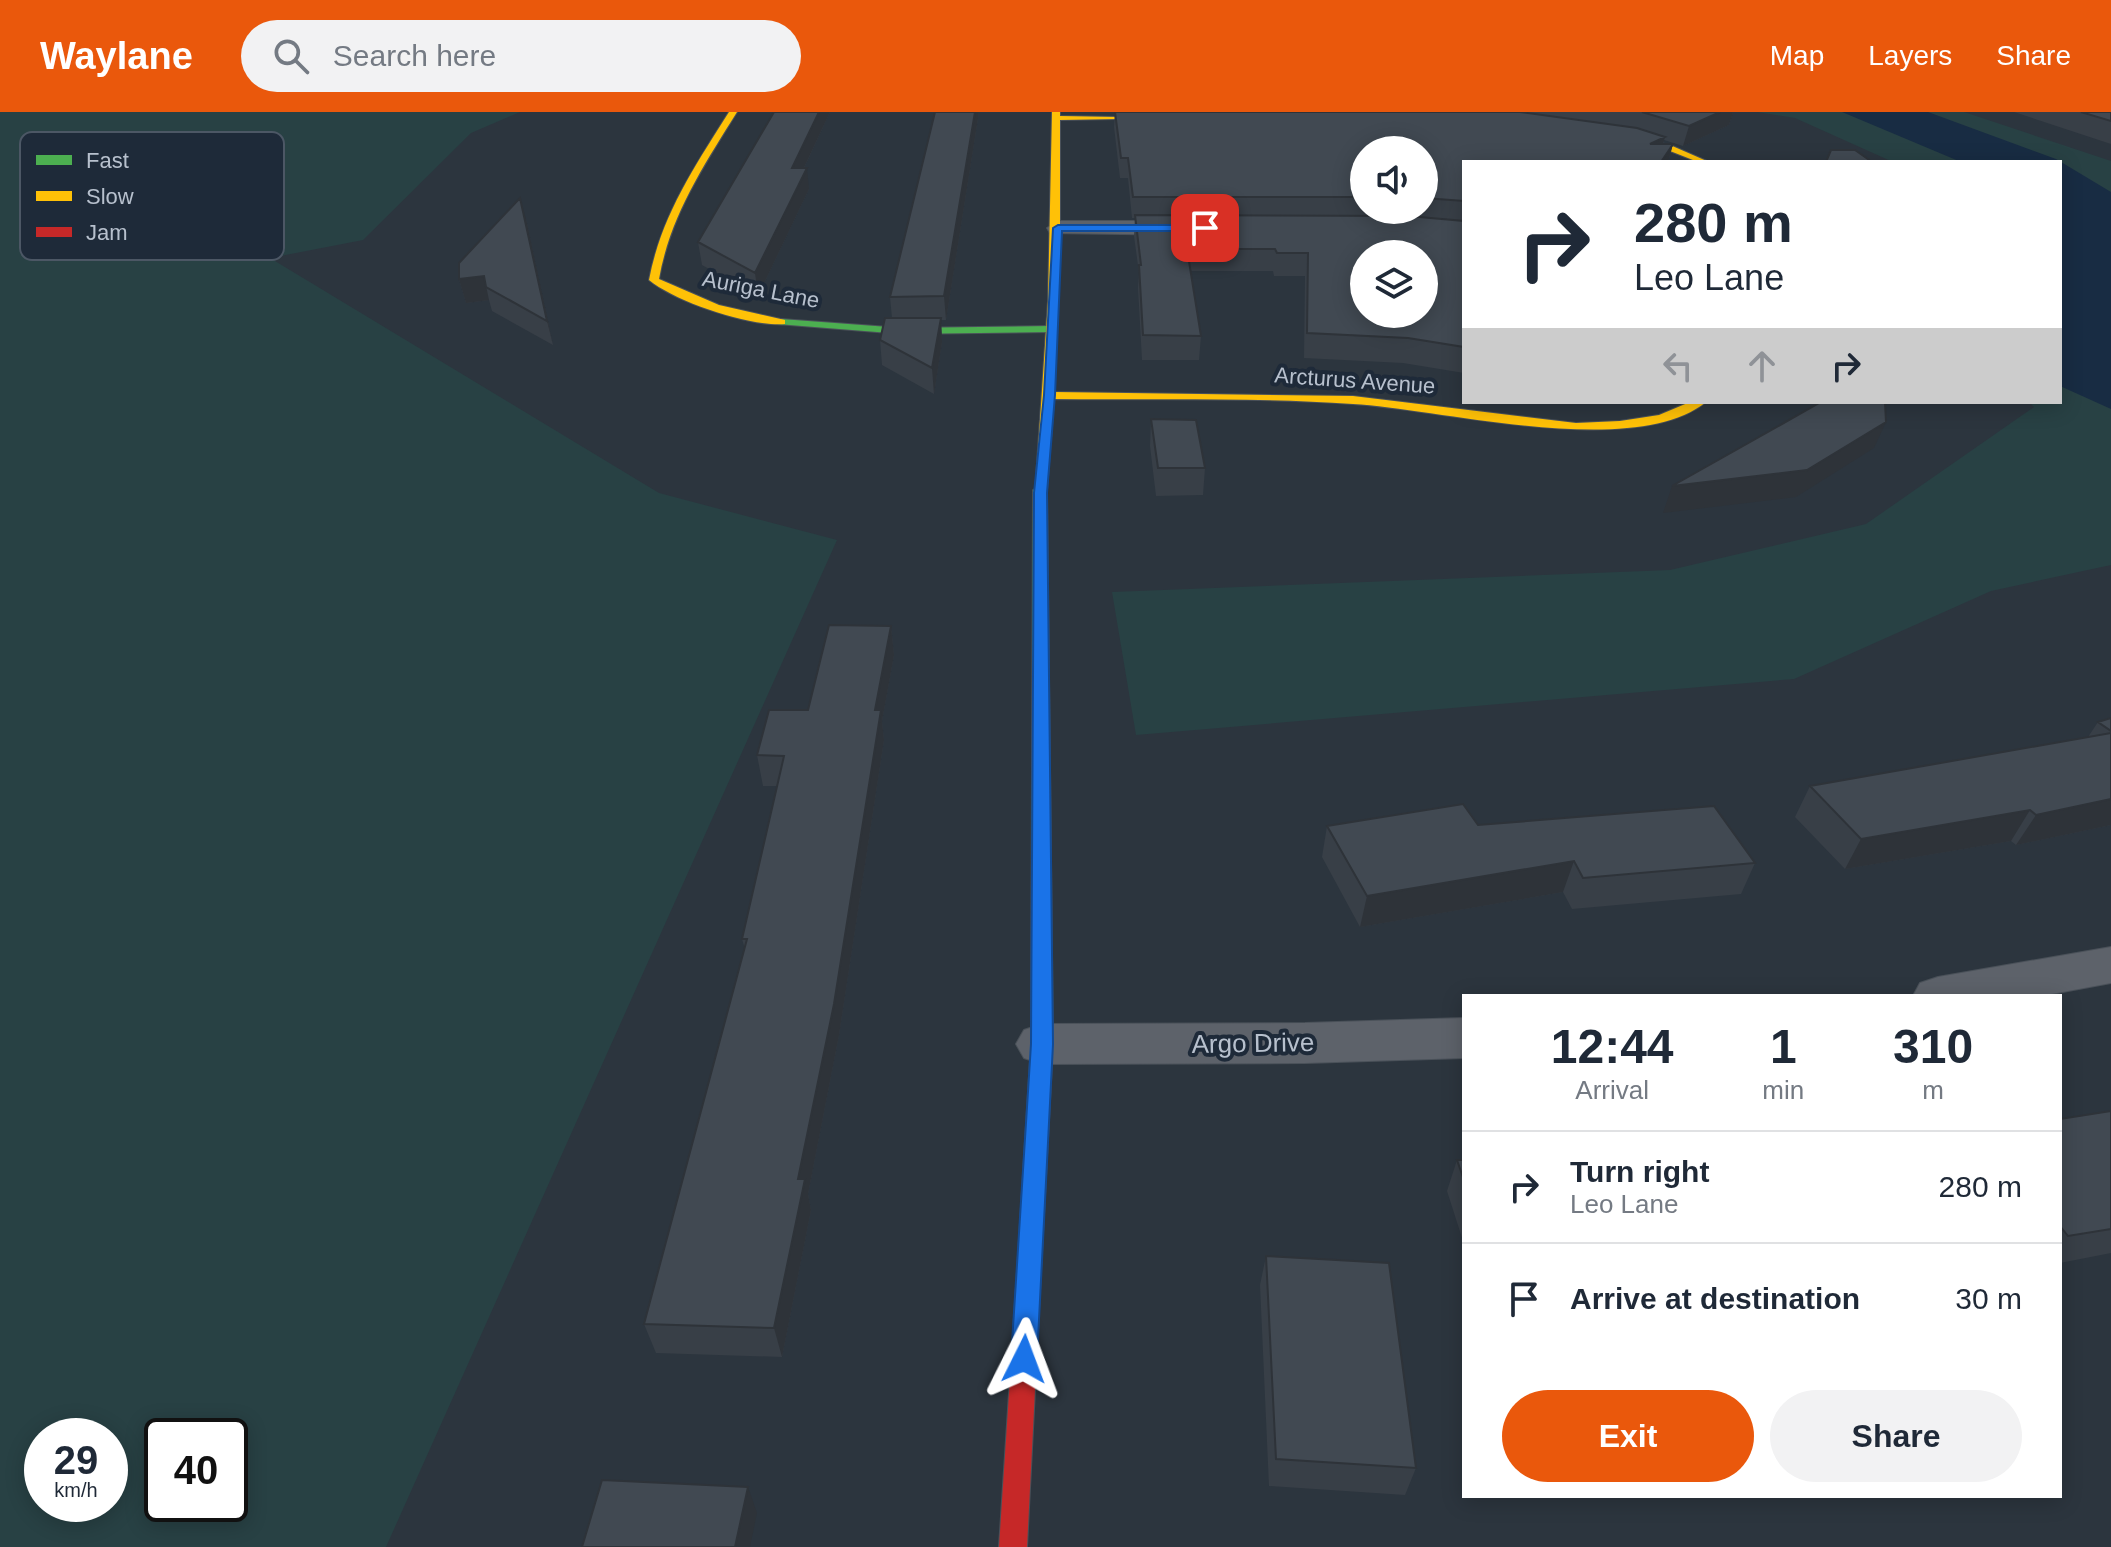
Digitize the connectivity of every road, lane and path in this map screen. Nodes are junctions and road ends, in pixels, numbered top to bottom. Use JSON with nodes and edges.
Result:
{"nodes":[{"id":1,"x":733,"y":112,"type":"edge"},
{"id":2,"x":1056,"y":115,"type":"edge"},
{"id":3,"x":1197,"y":118,"type":"edge"},
{"id":4,"x":1596,"y":133,"type":"edge"},
{"id":5,"x":1700,"y":160,"type":"edge"},
{"id":6,"x":1058,"y":228,"type":"junction"},
{"id":7,"x":1220,"y":228,"type":"edge"},
{"id":8,"x":1051,"y":329,"type":"junction"},
{"id":9,"x":1050,"y":395,"type":"junction"},
{"id":10,"x":1695,"y":404,"type":"edge"},
{"id":11,"x":2111,"y":965,"type":"edge"},
{"id":12,"x":1949,"y":994,"type":"edge"},
{"id":13,"x":1462,"y":1038,"type":"edge"},
{"id":14,"x":1042,"y":1044,"type":"junction"},
{"id":15,"x":1013,"y":1547,"type":"edge"}],
"edges":[{"from":1,"to":8,"type":"street","name":"Auriga Lane"},
{"from":2,"to":3,"type":"street"},
{"from":2,"to":6,"type":"street"},
{"from":4,"to":5,"type":"street"},
{"from":6,"to":7,"type":"street"},
{"from":6,"to":8,"type":"street"},
{"from":8,"to":9,"type":"street"},
{"from":9,"to":10,"type":"street","name":"Arcturus Avenue"},
{"from":9,"to":14,"type":"street"},
{"from":11,"to":12,"type":"street"},
{"from":13,"to":14,"type":"street","name":"Argo Drive"},
{"from":14,"to":15,"type":"street"}]}
